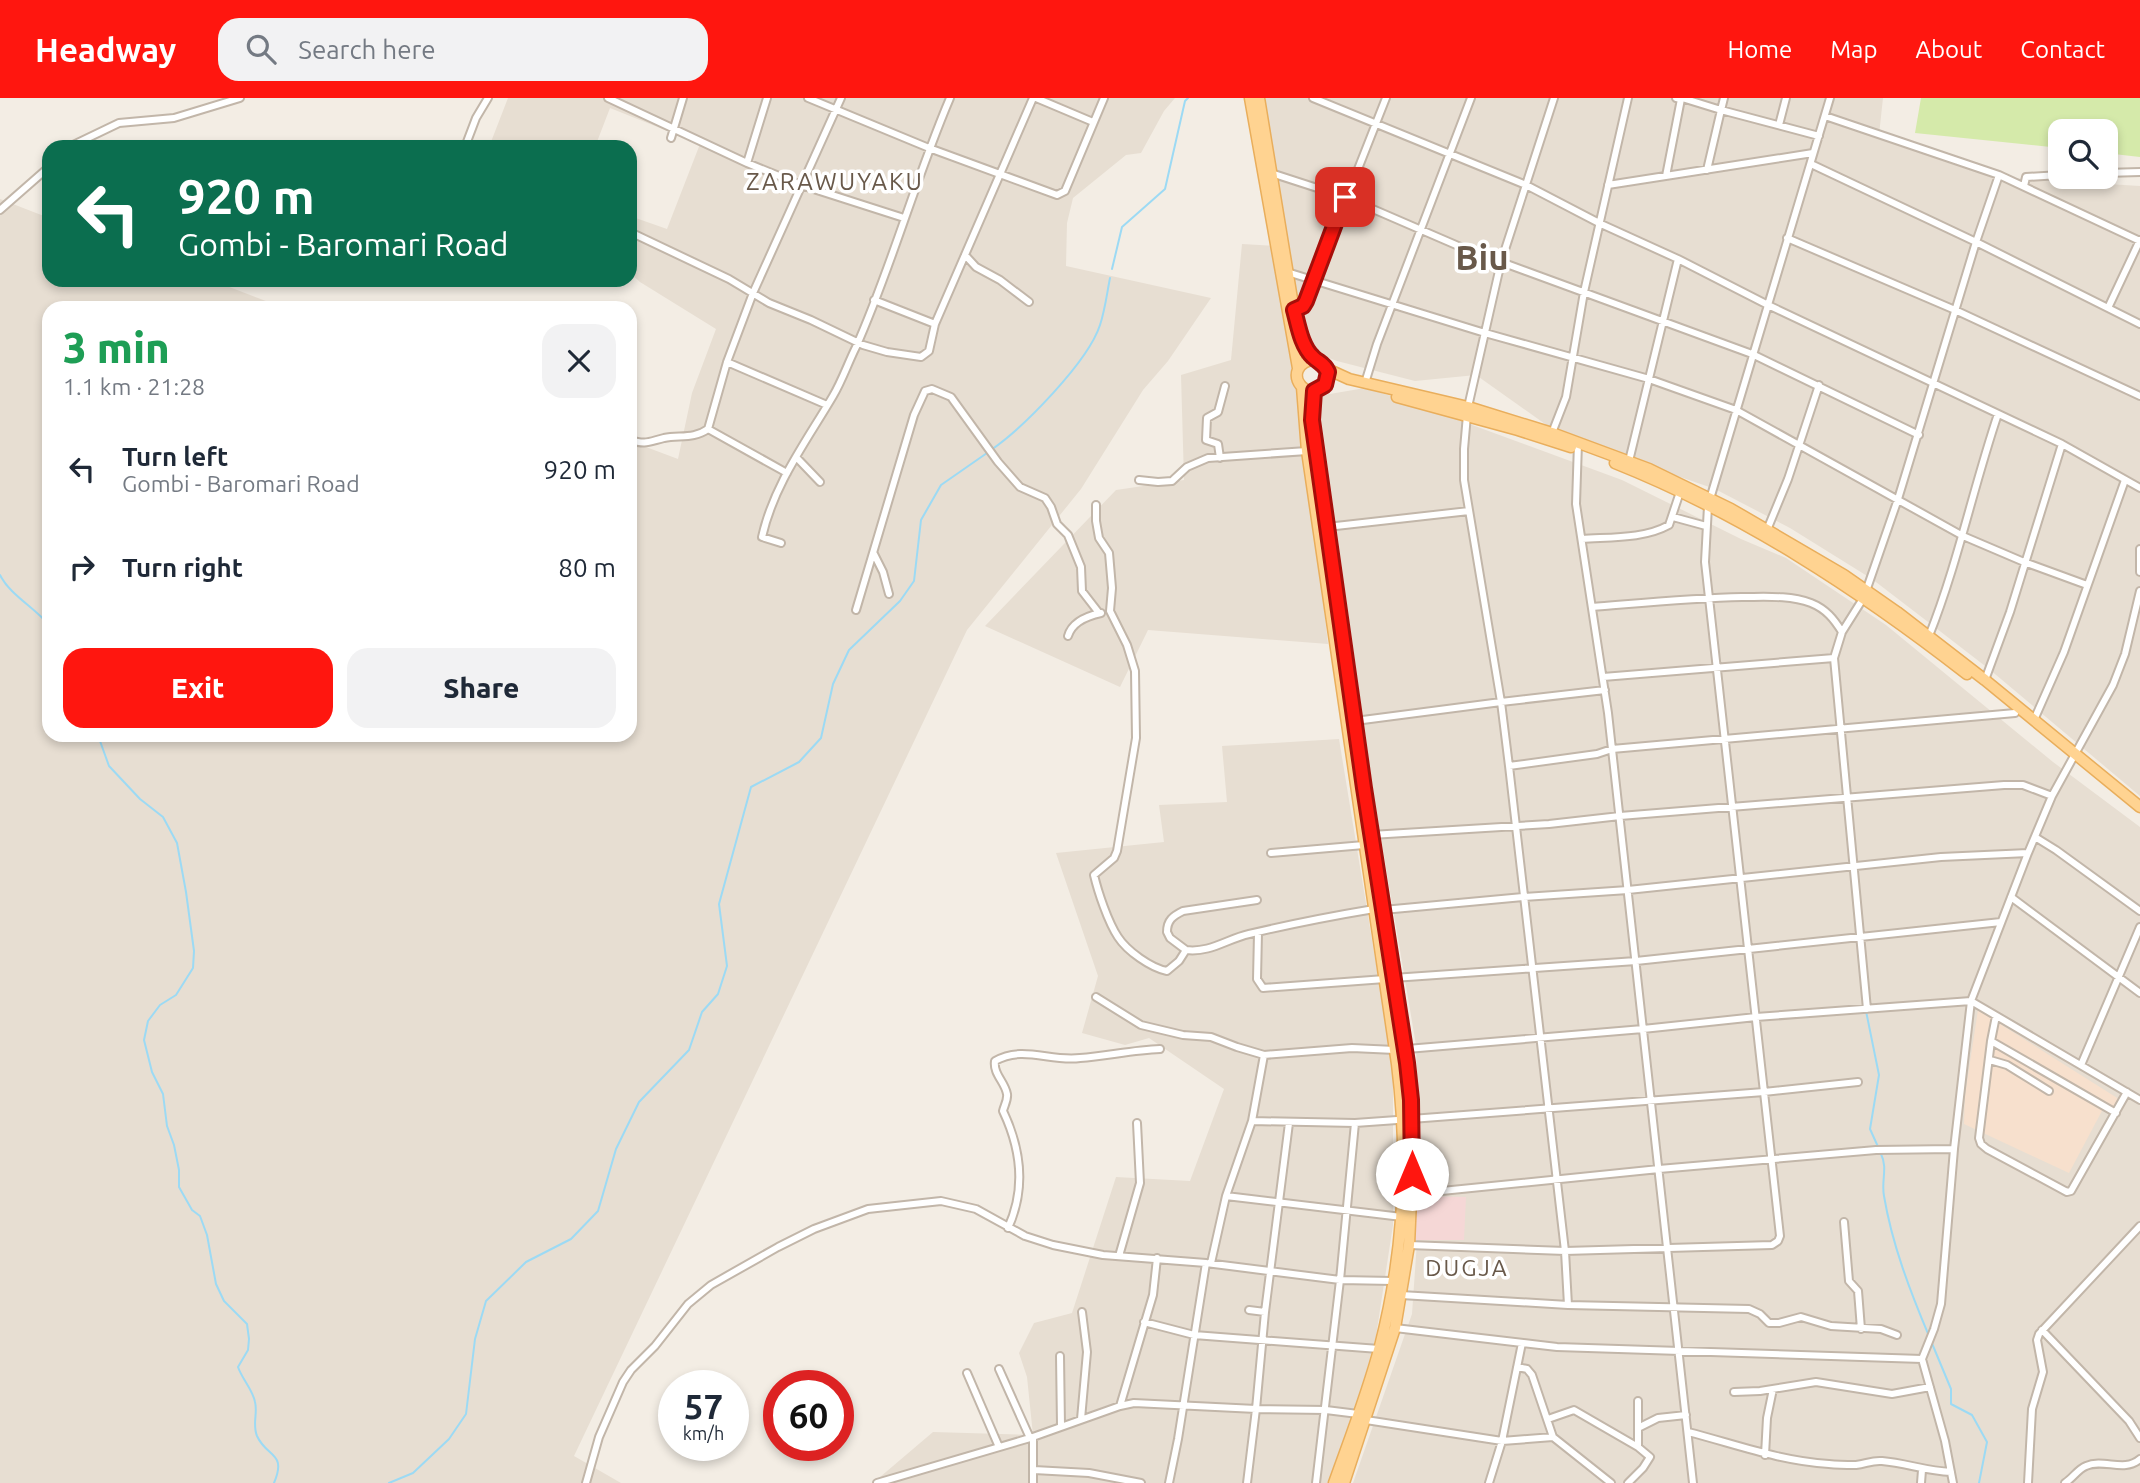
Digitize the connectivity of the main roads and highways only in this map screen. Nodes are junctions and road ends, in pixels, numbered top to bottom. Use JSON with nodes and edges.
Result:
{"nodes":[{"id":1,"x":1250,"y":98,"type":"edge"},
{"id":2,"x":1259,"y":98,"type":"edge"},
{"id":3,"x":1315,"y":359,"type":"junction"},
{"id":4,"x":1298,"y":369,"type":"junction"},
{"id":5,"x":1327,"y":369,"type":"junction"},
{"id":6,"x":1325,"y":385,"type":"junction"},
{"id":7,"x":1302,"y":387,"type":"junction"},
{"id":8,"x":1314,"y":391,"type":"junction"},
{"id":9,"x":1468,"y":411,"type":"junction"},
{"id":10,"x":1578,"y":446,"type":"junction"},
{"id":11,"x":1709,"y":503,"type":"junction"},
{"id":12,"x":1865,"y":593,"type":"junction"},
{"id":13,"x":1348,"y":700,"type":"junction"},
{"id":14,"x":2073,"y":756,"type":"junction"},
{"id":15,"x":2140,"y":807,"type":"edge"},
{"id":16,"x":2140,"y":813,"type":"edge"},
{"id":17,"x":1378,"y":910,"type":"junction"},
{"id":18,"x":1407,"y":1119,"type":"junction"},
{"id":19,"x":1362,"y":1417,"type":"junction"},
{"id":20,"x":1334,"y":1483,"type":"edge"},
{"id":21,"x":1343,"y":1483,"type":"edge"}],
"edges":[{"from":1,"to":4,"type":"main road"},
{"from":2,"to":3,"type":"main road"},
{"from":3,"to":4,"type":"main road"},
{"from":3,"to":5,"type":"main road"},
{"from":4,"to":7,"type":"main road"},
{"from":5,"to":6,"type":"main road"},
{"from":5,"to":9,"type":"main road"},
{"from":6,"to":8,"type":"main road"},
{"from":6,"to":9,"type":"main road"},
{"from":7,"to":8,"type":"main road"},
{"from":7,"to":13,"type":"main road"},
{"from":8,"to":13,"type":"main road"},
{"from":9,"to":10,"type":"main road"},
{"from":9,"to":10,"type":"main road"},
{"from":10,"to":11,"type":"main road"},
{"from":10,"to":11,"type":"main road"},
{"from":11,"to":12,"type":"main road"},
{"from":11,"to":12,"type":"main road"},
{"from":12,"to":14,"type":"main road"},
{"from":12,"to":14,"type":"main road"},
{"from":13,"to":17,"type":"main road"},
{"from":13,"to":17,"type":"main road"},
{"from":14,"to":15,"type":"main road"},
{"from":14,"to":16,"type":"main road"},
{"from":17,"to":18,"type":"main road"},
{"from":18,"to":19,"type":"main road"},
{"from":18,"to":19,"type":"main road"},
{"from":19,"to":20,"type":"main road"},
{"from":19,"to":21,"type":"main road"}]}
